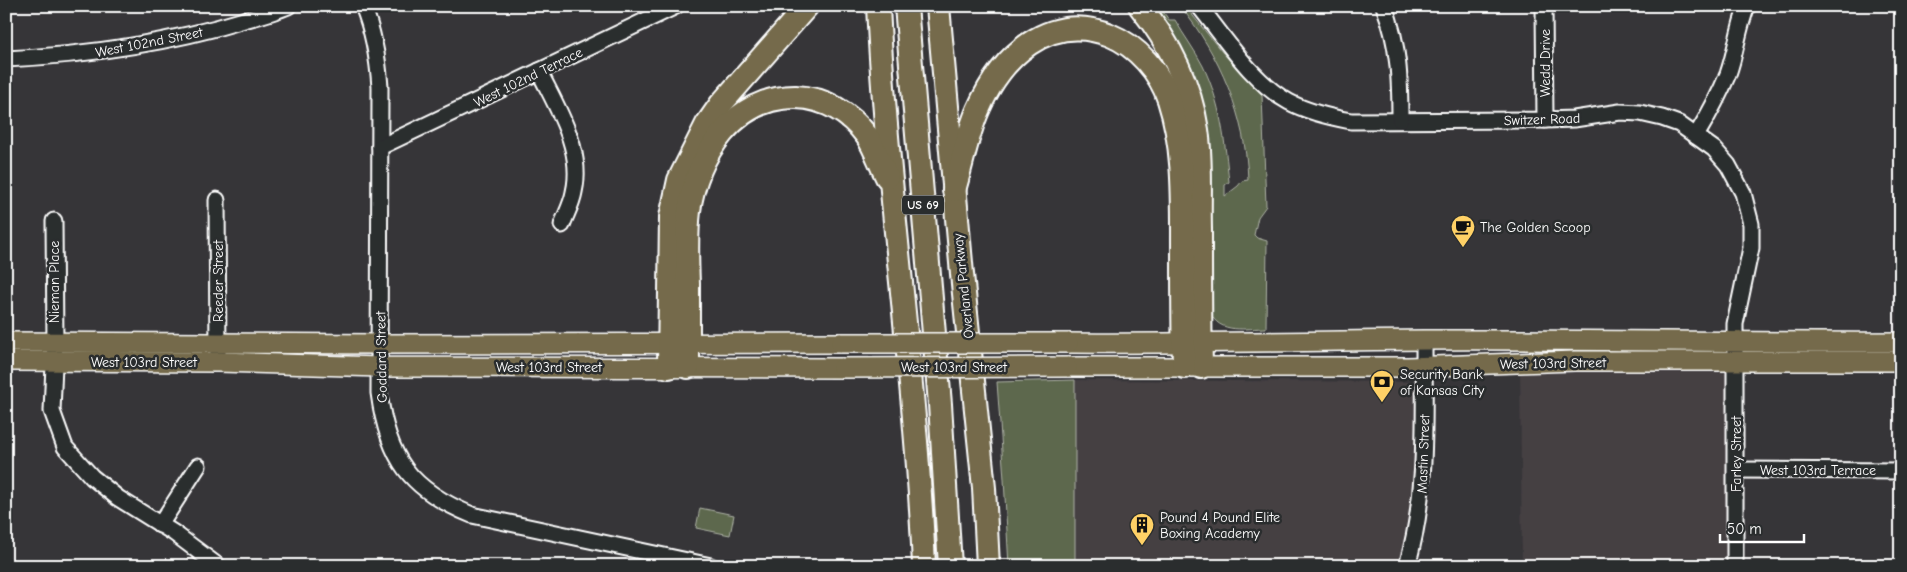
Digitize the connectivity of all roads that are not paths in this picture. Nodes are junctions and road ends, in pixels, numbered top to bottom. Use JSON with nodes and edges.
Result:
{"nodes":[{"id":1,"x":288,"y":6,"type":"edge"},
{"id":2,"x":364,"y":6,"type":"edge"},
{"id":3,"x":676,"y":6,"type":"edge"},
{"id":4,"x":807,"y":6,"type":"edge"},
{"id":5,"x":878,"y":6,"type":"edge"},
{"id":6,"x":906,"y":6,"type":"edge"},
{"id":7,"x":938,"y":6,"type":"edge"},
{"id":8,"x":1140,"y":6,"type":"edge"},
{"id":9,"x":1199,"y":6,"type":"edge"},
{"id":10,"x":1384,"y":6,"type":"edge"},
{"id":11,"x":1544,"y":6,"type":"edge"},
{"id":12,"x":1747,"y":6,"type":"edge"},
{"id":13,"x":6,"y":60,"type":"edge"},
{"id":14,"x":539,"y":71,"type":"junction"},
{"id":15,"x":1400,"y":120,"type":"junction"},
{"id":16,"x":1545,"y":120,"type":"junction"},
{"id":17,"x":1696,"y":136,"type":"junction"},
{"id":18,"x":380,"y":147,"type":"junction"},
{"id":19,"x":893,"y":190,"type":"junction"},
{"id":20,"x":954,"y":190,"type":"junction"},
{"id":21,"x":217,"y":200,"type":"dead end"},
{"id":22,"x":54,"y":221,"type":"dead end"},
{"id":23,"x":562,"y":225,"type":"dead end"},
{"id":24,"x":1424,"y":340,"type":"junction"},
{"id":25,"x":6,"y":342,"type":"edge"},
{"id":26,"x":55,"y":342,"type":"junction"},
{"id":27,"x":1901,"y":342,"type":"edge"},
{"id":28,"x":1192,"y":343,"type":"junction"},
{"id":29,"x":1736,"y":343,"type":"junction"},
{"id":30,"x":218,"y":344,"type":"junction"},
{"id":31,"x":380,"y":344,"type":"junction"},
{"id":32,"x":679,"y":344,"type":"junction"},
{"id":33,"x":6,"y":361,"type":"edge"},
{"id":34,"x":1901,"y":361,"type":"edge"},
{"id":35,"x":54,"y":362,"type":"junction"},
{"id":36,"x":218,"y":362,"type":"junction"},
{"id":37,"x":1736,"y":362,"type":"junction"},
{"id":38,"x":380,"y":367,"type":"junction"},
{"id":39,"x":679,"y":367,"type":"junction"},
{"id":40,"x":1193,"y":367,"type":"junction"},
{"id":41,"x":1424,"y":367,"type":"junction"},
{"id":42,"x":198,"y":466,"type":"dead end"},
{"id":43,"x":1736,"y":470,"type":"junction"},
{"id":44,"x":1901,"y":470,"type":"edge"},
{"id":45,"x":922,"y":505,"type":"junction"},
{"id":46,"x":160,"y":525,"type":"junction"},
{"id":47,"x":218,"y":566,"type":"edge"},
{"id":48,"x":711,"y":566,"type":"edge"},
{"id":49,"x":911,"y":566,"type":"edge"},
{"id":50,"x":924,"y":566,"type":"edge"},
{"id":51,"x":950,"y":566,"type":"edge"},
{"id":52,"x":988,"y":566,"type":"edge"},
{"id":53,"x":1407,"y":566,"type":"edge"},
{"id":54,"x":1735,"y":566,"type":"edge"}],
"edges":[{"from":1,"to":13,"type":"street","name":"West 102nd Street"},
{"from":2,"to":18,"type":"street","name":"Goddard Street"},
{"from":3,"to":14,"type":"street","name":"West 102nd Terrace"},
{"from":4,"to":32,"type":"highway"},
{"from":5,"to":19,"type":"highway"},
{"from":6,"to":51,"type":"highway","number":"US 69"},
{"from":7,"to":20,"type":"highway","name":"Overland Parkway","number":"US 69"},
{"from":8,"to":28,"type":"highway"},
{"from":9,"to":15,"type":"street","name":"Switzer Road"},
{"from":10,"to":15,"type":"street"},
{"from":11,"to":16,"type":"street","name":"Wedd Drive"},
{"from":12,"to":17,"type":"street"},
{"from":14,"to":18,"type":"street","name":"West 102nd Terrace"},
{"from":14,"to":23,"type":"street"},
{"from":15,"to":16,"type":"street","name":"Switzer Road"},
{"from":16,"to":17,"type":"street","name":"Switzer Road"},
{"from":17,"to":29,"type":"street","name":"Switzer Road"},
{"from":18,"to":31,"type":"street","name":"Goddard Street"},
{"from":19,"to":32,"type":"highway"},
{"from":19,"to":45,"type":"highway"},
{"from":20,"to":28,"type":"highway"},
{"from":20,"to":52,"type":"highway","name":"Overland Parkway","number":"US 69"},
{"from":21,"to":30,"type":"street","name":"Reeder Street"},
{"from":22,"to":26,"type":"street","name":"Nieman Place"},
{"from":24,"to":28,"type":"main road","name":"West 103rd Street"},
{"from":24,"to":29,"type":"main road","name":"West 103rd Street"},
{"from":24,"to":41,"type":"street","name":"Mastin Street"},
{"from":25,"to":26,"type":"main road","name":"West 103rd Street"},
{"from":26,"to":30,"type":"main road","name":"West 103rd Street"},
{"from":26,"to":35,"type":"street","name":"Nieman Place"},
{"from":27,"to":29,"type":"main road","name":"West 103rd Street"},
{"from":28,"to":32,"type":"main road","name":"West 103rd Street","bridge":true},
{"from":28,"to":40,"type":"highway"},
{"from":29,"to":37,"type":"street","name":"Farley Street"},
{"from":30,"to":31,"type":"main road","name":"West 103rd Street"},
{"from":30,"to":36,"type":"street","name":"Reeder Street"},
{"from":31,"to":32,"type":"main road","name":"West 103rd Street"},
{"from":31,"to":38,"type":"street","name":"Goddard Street"},
{"from":32,"to":39,"type":"highway"},
{"from":33,"to":35,"type":"main road","name":"West 103rd Street"},
{"from":34,"to":37,"type":"main road","name":"West 103rd Street"},
{"from":35,"to":36,"type":"main road","name":"West 103rd Street"},
{"from":35,"to":46,"type":"street","name":"Nieman Place"},
{"from":36,"to":38,"type":"main road","name":"West 103rd Street"},
{"from":37,"to":41,"type":"main road","name":"West 103rd Street"},
{"from":37,"to":43,"type":"street","name":"Farley Street"},
{"from":38,"to":39,"type":"main road","name":"West 103rd Street"},
{"from":38,"to":48,"type":"street","name":"Goddard Street"},
{"from":39,"to":40,"type":"main road","name":"West 103rd Street","bridge":true},
{"from":40,"to":41,"type":"main road","name":"West 103rd Street"},
{"from":41,"to":53,"type":"street","name":"Mastin Street"},
{"from":42,"to":46,"type":"street"},
{"from":43,"to":44,"type":"street","name":"West 103rd Terrace"},
{"from":43,"to":54,"type":"street","name":"Farley Street"},
{"from":45,"to":49,"type":"highway"},
{"from":45,"to":50,"type":"highway"},
{"from":46,"to":47,"type":"street","name":"Nieman Place"}]}
